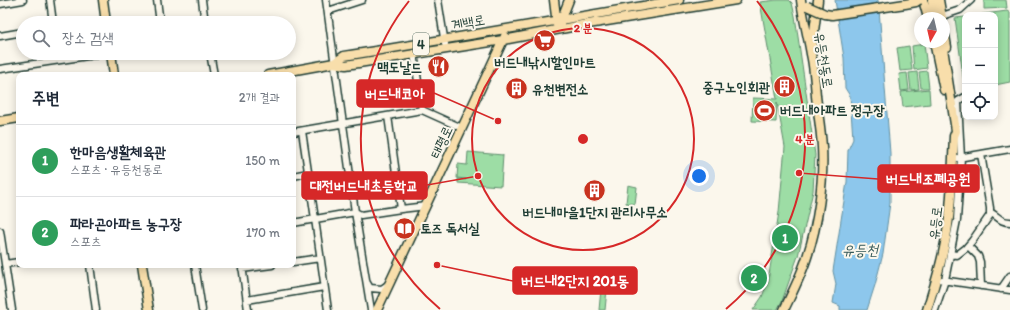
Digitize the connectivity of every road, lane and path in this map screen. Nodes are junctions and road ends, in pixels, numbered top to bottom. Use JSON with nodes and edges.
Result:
{"nodes":[{"id":1,"x":23,"y":0,"type":"edge"},
{"id":2,"x":50,"y":0,"type":"edge"},
{"id":3,"x":103,"y":0,"type":"edge"},
{"id":4,"x":157,"y":0,"type":"edge"},
{"id":5,"x":202,"y":0,"type":"edge"},
{"id":6,"x":326,"y":0,"type":"edge"},
{"id":7,"x":362,"y":0,"type":"edge"},
{"id":8,"x":438,"y":0,"type":"edge"},
{"id":9,"x":554,"y":0,"type":"edge"},
{"id":10,"x":569,"y":0,"type":"edge"},
{"id":11,"x":679,"y":0,"type":"edge"},
{"id":12,"x":736,"y":0,"type":"edge"},
{"id":13,"x":818,"y":0,"type":"edge"},
{"id":14,"x":919,"y":0,"type":"edge"},
{"id":15,"x":923,"y":0,"type":"edge"},
{"id":16,"x":971,"y":0,"type":"edge"},
{"id":17,"x":802,"y":2,"type":"edge"},
{"id":18,"x":936,"y":2,"type":"edge"},
{"id":19,"x":0,"y":4,"type":"edge"},
{"id":20,"x":328,"y":11,"type":"junction"},
{"id":21,"x":926,"y":12,"type":"edge"},
{"id":22,"x":938,"y":12,"type":"edge"},
{"id":23,"x":950,"y":13,"type":"edge"},
{"id":24,"x":52,"y":16,"type":"edge"},
{"id":25,"x":105,"y":16,"type":"edge"},
{"id":26,"x":159,"y":16,"type":"edge"},
{"id":27,"x":204,"y":16,"type":"edge"},
{"id":28,"x":559,"y":21,"type":"junction"},
{"id":29,"x":509,"y":28,"type":"junction"},
{"id":30,"x":558,"y":30,"type":"junction"},
{"id":31,"x":16,"y":33,"type":"edge"},
{"id":32,"x":0,"y":36,"type":"edge"},
{"id":33,"x":444,"y":40,"type":"junction"},
{"id":34,"x":503,"y":40,"type":"junction"},
{"id":35,"x":935,"y":48,"type":"edge"},
{"id":36,"x":939,"y":48,"type":"edge"},
{"id":37,"x":943,"y":48,"type":"edge"},
{"id":38,"x":947,"y":48,"type":"edge"},
{"id":39,"x":445,"y":49,"type":"junction"},
{"id":40,"x":414,"y":54,"type":"junction"},
{"id":41,"x":811,"y":54,"type":"junction"},
{"id":42,"x":58,"y":60,"type":"edge"},
{"id":43,"x":111,"y":60,"type":"edge"},
{"id":44,"x":211,"y":60,"type":"edge"},
{"id":45,"x":334,"y":63,"type":"junction"},
{"id":46,"x":0,"y":69,"type":"edge"},
{"id":47,"x":113,"y":72,"type":"edge"},
{"id":48,"x":213,"y":72,"type":"edge"},
{"id":49,"x":284,"y":72,"type":"edge"},
{"id":50,"x":943,"y":84,"type":"junction"},
{"id":51,"x":962,"y":99,"type":"edge"},
{"id":52,"x":422,"y":110,"type":"junction"},
{"id":53,"x":954,"y":115,"type":"junction"},
{"id":54,"x":388,"y":116,"type":"junction"},
{"id":55,"x":16,"y":118,"type":"edge"},
{"id":56,"x":0,"y":121,"type":"edge"},
{"id":57,"x":344,"y":123,"type":"junction"},
{"id":58,"x":462,"y":128,"type":"junction"},
{"id":59,"x":302,"y":131,"type":"junction"},
{"id":60,"x":296,"y":132,"type":"edge"},
{"id":61,"x":954,"y":136,"type":"junction"},
{"id":62,"x":1010,"y":149,"type":"edge"},
{"id":63,"x":981,"y":154,"type":"junction"},
{"id":64,"x":953,"y":158,"type":"junction"},
{"id":65,"x":962,"y":158,"type":"junction"},
{"id":66,"x":308,"y":173,"type":"junction"},
{"id":67,"x":296,"y":175,"type":"edge"},
{"id":68,"x":426,"y":206,"type":"junction"},
{"id":69,"x":401,"y":209,"type":"junction"},
{"id":70,"x":355,"y":212,"type":"junction"},
{"id":71,"x":990,"y":212,"type":"junction"},
{"id":72,"x":315,"y":219,"type":"junction"},
{"id":73,"x":296,"y":222,"type":"edge"},
{"id":74,"x":1010,"y":222,"type":"edge"},
{"id":75,"x":0,"y":231,"type":"edge"},
{"id":76,"x":1,"y":240,"type":"edge"},
{"id":77,"x":968,"y":246,"type":"junction"},
{"id":78,"x":950,"y":254,"type":"junction"},
{"id":79,"x":320,"y":258,"type":"junction"},
{"id":80,"x":16,"y":262,"type":"edge"},
{"id":81,"x":296,"y":262,"type":"edge"},
{"id":82,"x":5,"y":264,"type":"junction"},
{"id":83,"x":90,"y":268,"type":"edge"},
{"id":84,"x":142,"y":268,"type":"edge"},
{"id":85,"x":195,"y":268,"type":"edge"},
{"id":86,"x":242,"y":268,"type":"edge"},
{"id":87,"x":1010,"y":276,"type":"edge"},
{"id":88,"x":941,"y":280,"type":"junction"},
{"id":89,"x":367,"y":283,"type":"junction"},
{"id":90,"x":389,"y":284,"type":"junction"},
{"id":91,"x":981,"y":286,"type":"junction"},
{"id":92,"x":324,"y":287,"type":"junction"},
{"id":93,"x":1001,"y":289,"type":"junction"},
{"id":94,"x":1010,"y":290,"type":"edge"},
{"id":95,"x":247,"y":300,"type":"junction"},
{"id":96,"x":12,"y":310,"type":"edge"},
{"id":97,"x":96,"y":310,"type":"edge"},
{"id":98,"x":149,"y":310,"type":"edge"},
{"id":99,"x":202,"y":310,"type":"edge"},
{"id":100,"x":248,"y":310,"type":"edge"},
{"id":101,"x":328,"y":310,"type":"edge"},
{"id":102,"x":371,"y":310,"type":"edge"},
{"id":103,"x":377,"y":310,"type":"edge"},
{"id":104,"x":784,"y":310,"type":"edge"},
{"id":105,"x":926,"y":310,"type":"edge"},
{"id":106,"x":935,"y":310,"type":"edge"}],
"edges":[{"from":1,"to":19,"type":"street"},
{"from":2,"to":24,"type":"street"},
{"from":3,"to":25,"type":"main road"},
{"from":4,"to":26,"type":"street"},
{"from":5,"to":27,"type":"street"},
{"from":6,"to":20,"type":"street"},
{"from":7,"to":20,"type":"street"},
{"from":8,"to":33,"type":"street"},
{"from":9,"to":28,"type":"main road"},
{"from":10,"to":28,"type":"main road"},
{"from":11,"to":28,"type":"main road","name":"계백로","number":"4"},
{"from":12,"to":30,"type":"main road","name":"계백로","number":"4"},
{"from":13,"to":41,"type":"main road"},
{"from":14,"to":17,"type":"main road","bridge":true},
{"from":15,"to":21,"type":"main road"},
{"from":16,"to":23,"type":"street"},
{"from":17,"to":41,"type":"main road","name":"유등천동로"},
{"from":18,"to":22,"type":"main road"},
{"from":20,"to":45,"type":"street"},
{"from":28,"to":29,"type":"main road","name":"계백로","number":"4"},
{"from":28,"to":30,"type":"main road"},
{"from":29,"to":33,"type":"main road","name":"계백로","number":"4"},
{"from":29,"to":34,"type":"main road","name":"태평로"},
{"from":30,"to":34,"type":"main road","name":"계백로","number":"4"},
{"from":31,"to":32,"type":"street"},
{"from":33,"to":39,"type":"street"},
{"from":33,"to":45,"type":"main road","name":"계백로","number":"4"},
{"from":34,"to":39,"type":"main road","name":"계백로","number":"4"},
{"from":34,"to":58,"type":"main road","name":"태평로"},
{"from":35,"to":50,"type":"main road"},
{"from":36,"to":50,"type":"main road"},
{"from":37,"to":53,"type":"main road","name":"유등로"},
{"from":38,"to":53,"type":"main road"},
{"from":39,"to":40,"type":"main road","name":"계백로","number":"4"},
{"from":40,"to":45,"type":"main road","name":"계백로","number":"4"},
{"from":40,"to":52,"type":"street"},
{"from":41,"to":104,"type":"main road","name":"유등천동로"},
{"from":42,"to":46,"type":"street"},
{"from":43,"to":47,"type":"main road"},
{"from":44,"to":48,"type":"street"},
{"from":45,"to":49,"type":"main road","name":"계백로","number":"4"},
{"from":45,"to":57,"type":"street"},
{"from":50,"to":61,"type":"main road","name":"유등로"},
{"from":51,"to":65,"type":"street"},
{"from":52,"to":54,"type":"street"},
{"from":52,"to":58,"type":"street"},
{"from":53,"to":61,"type":"main road","name":"유등로"},
{"from":54,"to":57,"type":"street"},
{"from":54,"to":69,"type":"street"},
{"from":55,"to":56,"type":"main road"},
{"from":57,"to":59,"type":"street"},
{"from":57,"to":70,"type":"street"},
{"from":58,"to":68,"type":"main road","name":"태평로"},
{"from":59,"to":60,"type":"street"},
{"from":59,"to":66,"type":"street"},
{"from":61,"to":64,"type":"main road","name":"유등로"},
{"from":62,"to":63,"type":"street"},
{"from":63,"to":65,"type":"street"},
{"from":63,"to":71,"type":"street"},
{"from":64,"to":65,"type":"street"},
{"from":64,"to":88,"type":"main road","name":"유등로"},
{"from":65,"to":78,"type":"street"},
{"from":66,"to":67,"type":"street"},
{"from":66,"to":72,"type":"street"},
{"from":68,"to":69,"type":"street"},
{"from":68,"to":90,"type":"main road","name":"태평로"},
{"from":69,"to":70,"type":"street"},
{"from":70,"to":72,"type":"street"},
{"from":70,"to":89,"type":"street"},
{"from":71,"to":74,"type":"street"},
{"from":71,"to":77,"type":"street"},
{"from":72,"to":73,"type":"street"},
{"from":72,"to":79,"type":"street"},
{"from":75,"to":76,"type":"street"},
{"from":76,"to":82,"type":"street"},
{"from":77,"to":78,"type":"street"},
{"from":77,"to":91,"type":"street"},
{"from":78,"to":88,"type":"street"},
{"from":79,"to":81,"type":"street"},
{"from":79,"to":92,"type":"street"},
{"from":80,"to":82,"type":"street"},
{"from":82,"to":96,"type":"street"},
{"from":83,"to":97,"type":"street"},
{"from":84,"to":98,"type":"main road"},
{"from":85,"to":99,"type":"street"},
{"from":86,"to":95,"type":"street"},
{"from":87,"to":93,"type":"street"},
{"from":88,"to":91,"type":"street"},
{"from":88,"to":105,"type":"main road","name":"유등로"},
{"from":88,"to":106,"type":"street"},
{"from":89,"to":90,"type":"street"},
{"from":89,"to":102,"type":"street"},
{"from":90,"to":103,"type":"main road","name":"태평로"},
{"from":91,"to":93,"type":"street"},
{"from":92,"to":95,"type":"street"},
{"from":92,"to":101,"type":"street"},
{"from":93,"to":94,"type":"street"},
{"from":95,"to":100,"type":"street"}]}
